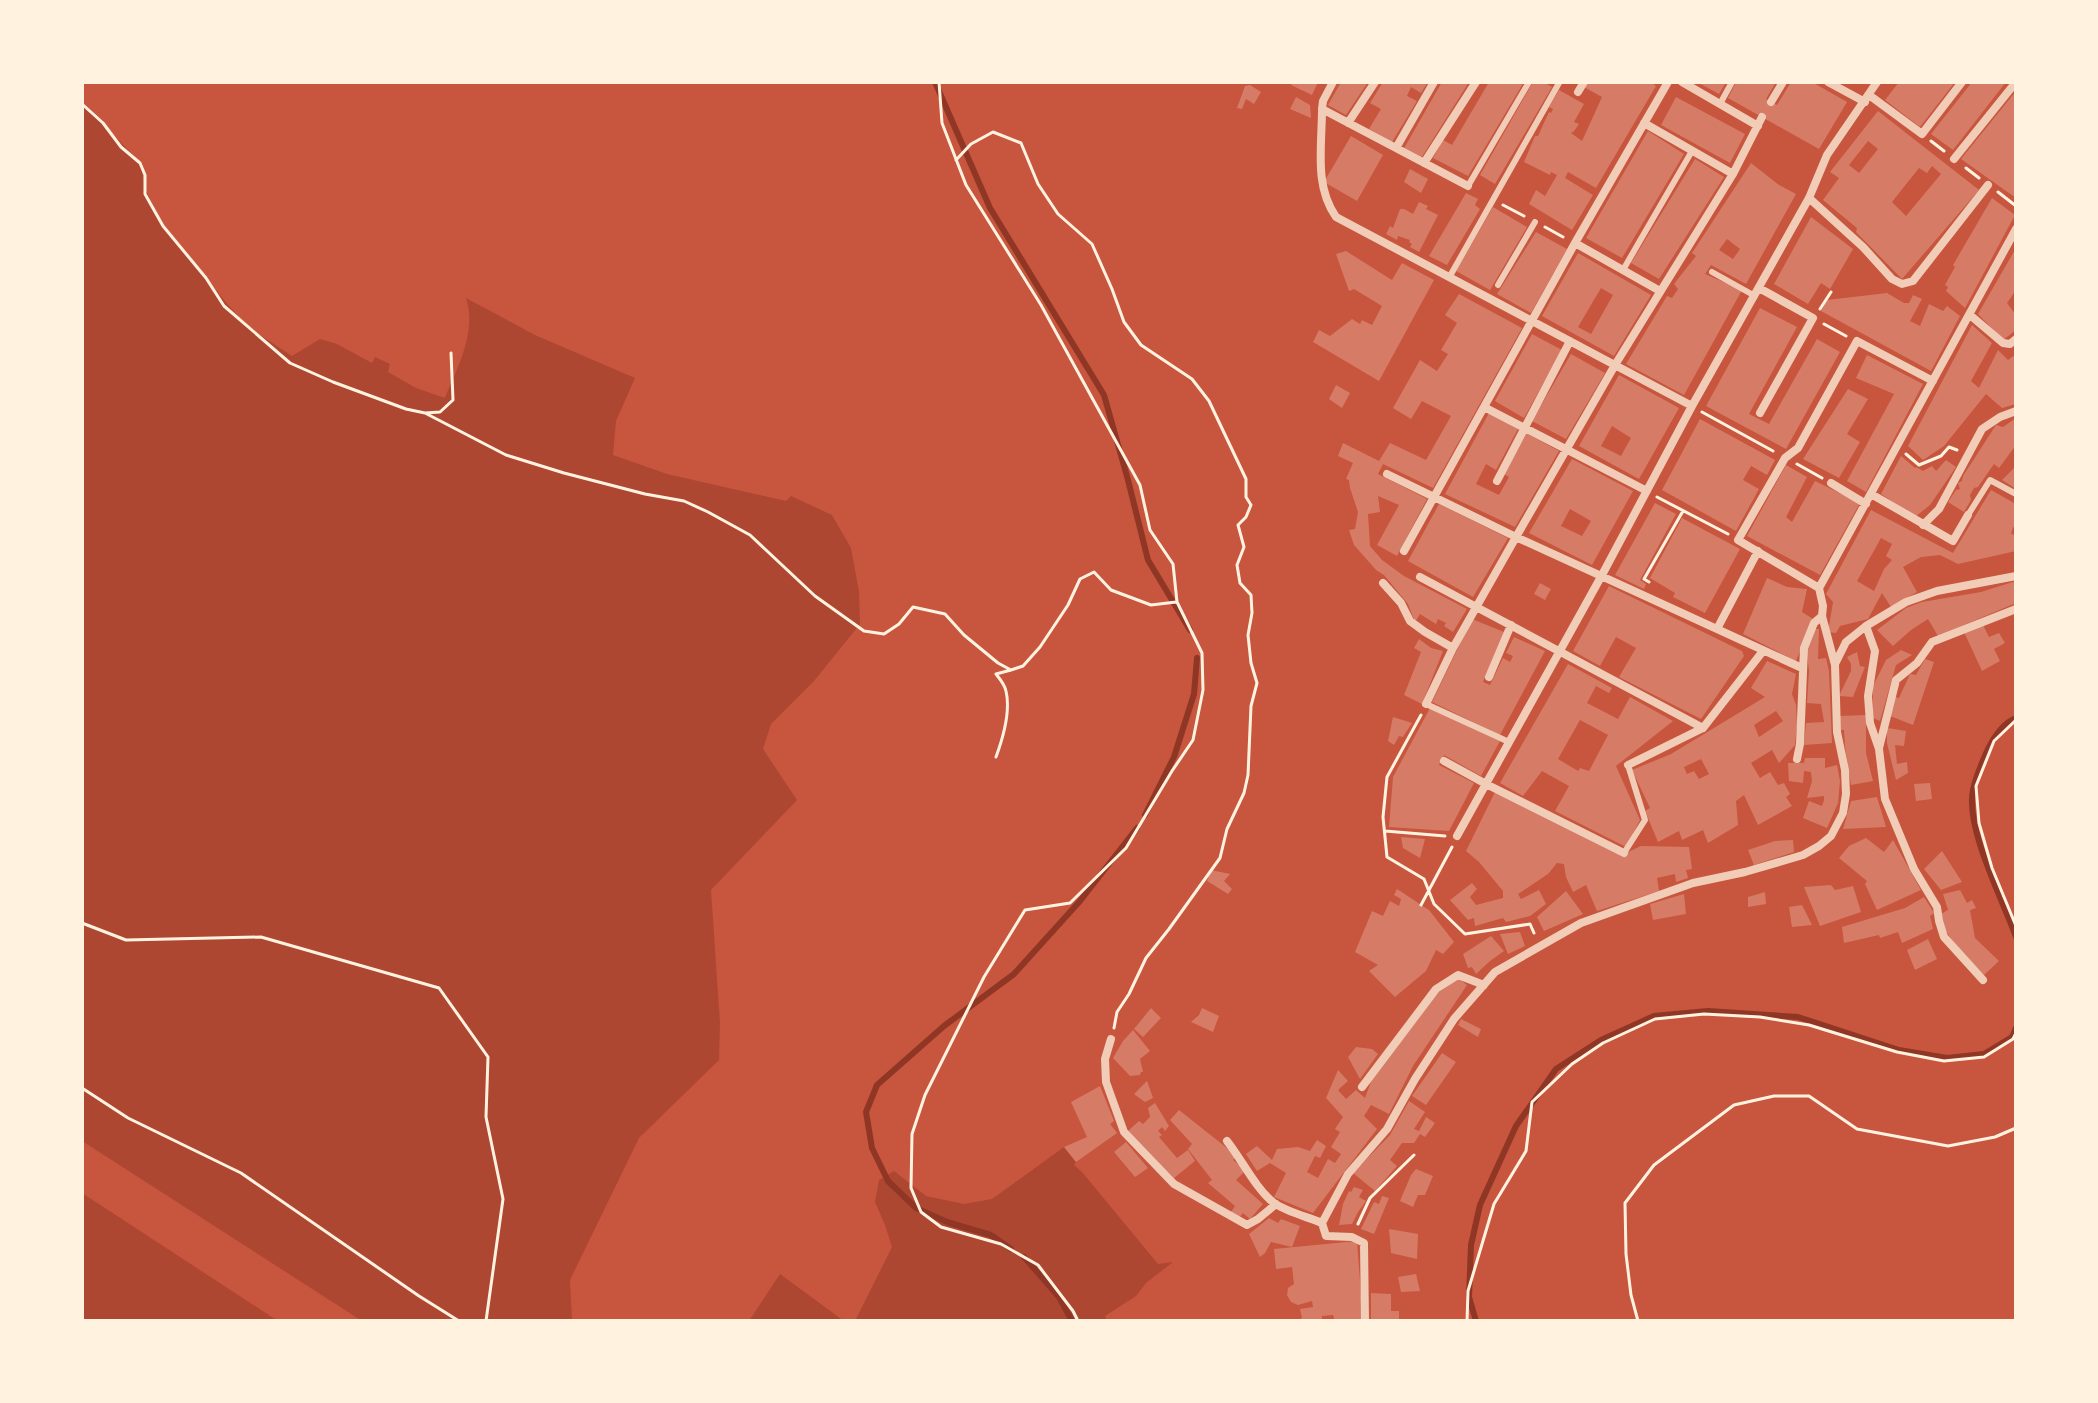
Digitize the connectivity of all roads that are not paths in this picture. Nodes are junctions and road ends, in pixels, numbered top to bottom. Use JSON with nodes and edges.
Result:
{"nodes":[{"id":1,"x":1333,"y":82,"type":"edge"},
{"id":2,"x":1375,"y":82,"type":"edge"},
{"id":3,"x":1434,"y":82,"type":"edge"},
{"id":4,"x":1476,"y":82,"type":"edge"},
{"id":5,"x":1529,"y":82,"type":"edge"},
{"id":6,"x":1584,"y":82,"type":"edge"},
{"id":7,"x":1668,"y":82,"type":"edge"},
{"id":8,"x":1682,"y":82,"type":"edge"},
{"id":9,"x":1732,"y":82,"type":"edge"},
{"id":10,"x":1783,"y":82,"type":"edge"},
{"id":11,"x":1828,"y":82,"type":"edge"},
{"id":12,"x":1877,"y":82,"type":"edge"},
{"id":13,"x":1962,"y":82,"type":"edge"},
{"id":14,"x":2016,"y":82,"type":"edge"},
{"id":15,"x":1559,"y":83,"type":"edge"},
{"id":16,"x":1578,"y":92,"type":"dead end"},
{"id":17,"x":1867,"y":99,"type":"junction"},
{"id":18,"x":1771,"y":102,"type":"dead end"},
{"id":19,"x":1720,"y":104,"type":"junction"},
{"id":20,"x":1322,"y":109,"type":"junction"},
{"id":21,"x":1762,"y":117,"type":"dead end"},
{"id":22,"x":1348,"y":123,"type":"junction"},
{"id":23,"x":1644,"y":123,"type":"junction"},
{"id":24,"x":1758,"y":126,"type":"junction"},
{"id":25,"x":1396,"y":148,"type":"junction"},
{"id":26,"x":1692,"y":151,"type":"junction"},
{"id":27,"x":1954,"y":159,"type":"road end"},
{"id":28,"x":1424,"y":163,"type":"junction"},
{"id":29,"x":1733,"y":174,"type":"junction"},
{"id":30,"x":1988,"y":185,"type":"road end"},
{"id":31,"x":1468,"y":186,"type":"joint"},
{"id":32,"x":1809,"y":198,"type":"junction"},
{"id":33,"x":1535,"y":222,"type":"road end"},
{"id":34,"x":2016,"y":229,"type":"edge"},
{"id":35,"x":1575,"y":243,"type":"junction"},
{"id":36,"x":1623,"y":270,"type":"junction"},
{"id":37,"x":1712,"y":272,"type":"dead end"},
{"id":38,"x":1450,"y":276,"type":"junction"},
{"id":39,"x":1498,"y":285,"type":"dead end"},
{"id":40,"x":1660,"y":291,"type":"junction"},
{"id":41,"x":1757,"y":292,"type":"junction"},
{"id":42,"x":1970,"y":315,"type":"junction"},
{"id":43,"x":1532,"y":321,"type":"junction"},
{"id":44,"x":2016,"y":339,"type":"edge"},
{"id":45,"x":1570,"y":341,"type":"junction"},
{"id":46,"x":1615,"y":365,"type":"junction"},
{"id":47,"x":1933,"y":381,"type":"junction"},
{"id":48,"x":1692,"y":406,"type":"junction"},
{"id":49,"x":1484,"y":407,"type":"junction"},
{"id":50,"x":2016,"y":411,"type":"edge"},
{"id":51,"x":1760,"y":413,"type":"dead end"},
{"id":52,"x":1524,"y":428,"type":"junction"},
{"id":53,"x":1567,"y":450,"type":"junction"},
{"id":54,"x":1387,"y":474,"type":"dead end"},
{"id":55,"x":1497,"y":481,"type":"dead end"},
{"id":56,"x":1831,"y":483,"type":"road end"},
{"id":57,"x":1647,"y":491,"type":"junction"},
{"id":58,"x":1871,"y":494,"type":"junction"},
{"id":59,"x":2016,"y":494,"type":"edge"},
{"id":60,"x":1434,"y":497,"type":"junction"},
{"id":61,"x":1866,"y":504,"type":"junction"},
{"id":62,"x":1968,"y":515,"type":"joint"},
{"id":63,"x":1923,"y":525,"type":"junction"},
{"id":64,"x":1516,"y":537,"type":"junction"},
{"id":65,"x":1404,"y":551,"type":"dead end"},
{"id":66,"x":1758,"y":551,"type":"junction"},
{"id":67,"x":1602,"y":575,"type":"junction"},
{"id":68,"x":2016,"y":576,"type":"edge"},
{"id":69,"x":1420,"y":577,"type":"dead end"},
{"id":70,"x":1383,"y":583,"type":"dead end"},
{"id":71,"x":1819,"y":588,"type":"junction"},
{"id":72,"x":1477,"y":607,"type":"junction"},
{"id":73,"x":1823,"y":611,"type":"junction"},
{"id":74,"x":2012,"y":611,"type":"edge"},
{"id":75,"x":2016,"y":620,"type":"edge"},
{"id":76,"x":1511,"y":625,"type":"junction"},
{"id":77,"x":1866,"y":626,"type":"junction"},
{"id":78,"x":1717,"y":629,"type":"junction"},
{"id":79,"x":1453,"y":648,"type":"junction"},
{"id":80,"x":1763,"y":651,"type":"junction"},
{"id":81,"x":1559,"y":652,"type":"junction"},
{"id":82,"x":1835,"y":665,"type":"junction"},
{"id":83,"x":1802,"y":668,"type":"junction"},
{"id":84,"x":1489,"y":677,"type":"dead end"},
{"id":85,"x":1426,"y":704,"type":"joint"},
{"id":86,"x":1703,"y":728,"type":"junction"},
{"id":87,"x":1509,"y":742,"type":"junction"},
{"id":88,"x":1879,"y":749,"type":"junction"},
{"id":89,"x":1797,"y":759,"type":"dead end"},
{"id":90,"x":1444,"y":761,"type":"dead end"},
{"id":91,"x":1628,"y":765,"type":"joint"},
{"id":92,"x":1486,"y":784,"type":"junction"},
{"id":93,"x":1457,"y":836,"type":"road end"},
{"id":94,"x":1624,"y":853,"type":"joint"},
{"id":95,"x":1983,"y":980,"type":"dead end"},
{"id":96,"x":1484,"y":985,"type":"junction"},
{"id":97,"x":1111,"y":1039,"type":"road end"},
{"id":98,"x":1362,"y":1087,"type":"dead end"},
{"id":99,"x":1227,"y":1141,"type":"dead end"},
{"id":100,"x":1276,"y":1204,"type":"junction"},
{"id":101,"x":1322,"y":1223,"type":"junction"},
{"id":102,"x":1365,"y":1321,"type":"edge"}],
"edges":[{"from":1,"to":20,"type":"street"},
{"from":2,"to":22,"type":"street"},
{"from":3,"to":25,"type":"street"},
{"from":4,"to":28,"type":"street"},
{"from":5,"to":31,"type":"street"},
{"from":6,"to":16,"type":"street"},
{"from":7,"to":23,"type":"street"},
{"from":8,"to":19,"type":"street"},
{"from":9,"to":19,"type":"street"},
{"from":10,"to":18,"type":"street"},
{"from":11,"to":17,"type":"street"},
{"from":12,"to":17,"type":"street"},
{"from":13,"to":17,"type":"street"},
{"from":14,"to":27,"type":"street"},
{"from":15,"to":38,"type":"street"},
{"from":17,"to":32,"type":"street"},
{"from":19,"to":24,"type":"street"},
{"from":20,"to":22,"type":"street"},
{"from":20,"to":38,"type":"street"},
{"from":21,"to":24,"type":"street"},
{"from":22,"to":25,"type":"street"},
{"from":23,"to":26,"type":"street"},
{"from":23,"to":35,"type":"street"},
{"from":24,"to":29,"type":"street"},
{"from":25,"to":28,"type":"street"},
{"from":26,"to":29,"type":"street"},
{"from":26,"to":36,"type":"street"},
{"from":28,"to":31,"type":"street"},
{"from":29,"to":40,"type":"street"},
{"from":30,"to":32,"type":"street"},
{"from":32,"to":41,"type":"street"},
{"from":33,"to":39,"type":"street"},
{"from":34,"to":42,"type":"street"},
{"from":35,"to":36,"type":"street"},
{"from":35,"to":43,"type":"street"},
{"from":36,"to":40,"type":"street"},
{"from":37,"to":41,"type":"street"},
{"from":38,"to":43,"type":"street"},
{"from":40,"to":46,"type":"street"},
{"from":41,"to":48,"type":"street"},
{"from":41,"to":51,"type":"street"},
{"from":42,"to":44,"type":"street"},
{"from":42,"to":47,"type":"street"},
{"from":43,"to":45,"type":"street"},
{"from":43,"to":49,"type":"street"},
{"from":45,"to":46,"type":"street"},
{"from":45,"to":52,"type":"street"},
{"from":46,"to":48,"type":"street"},
{"from":46,"to":53,"type":"street"},
{"from":47,"to":58,"type":"street"},
{"from":47,"to":66,"type":"street"},
{"from":48,"to":57,"type":"street"},
{"from":49,"to":52,"type":"street"},
{"from":49,"to":60,"type":"street"},
{"from":50,"to":63,"type":"street"},
{"from":52,"to":53,"type":"street"},
{"from":52,"to":55,"type":"street"},
{"from":53,"to":57,"type":"street"},
{"from":53,"to":64,"type":"street"},
{"from":54,"to":60,"type":"street"},
{"from":56,"to":61,"type":"street"},
{"from":57,"to":67,"type":"street"},
{"from":58,"to":61,"type":"street"},
{"from":58,"to":63,"type":"street"},
{"from":59,"to":62,"type":"street"},
{"from":60,"to":64,"type":"street"},
{"from":60,"to":65,"type":"street"},
{"from":61,"to":71,"type":"street"},
{"from":62,"to":63,"type":"street"},
{"from":64,"to":67,"type":"street"},
{"from":64,"to":72,"type":"street"},
{"from":66,"to":71,"type":"street"},
{"from":66,"to":78,"type":"street"},
{"from":67,"to":78,"type":"street"},
{"from":67,"to":81,"type":"street"},
{"from":68,"to":77,"type":"street"},
{"from":69,"to":72,"type":"street"},
{"from":70,"to":79,"type":"street"},
{"from":71,"to":73,"type":"street"},
{"from":72,"to":76,"type":"street"},
{"from":72,"to":79,"type":"street"},
{"from":73,"to":82,"type":"street"},
{"from":73,"to":83,"type":"street"},
{"from":74,"to":75,"type":"street"},
{"from":74,"to":88,"type":"street"},
{"from":76,"to":81,"type":"street"},
{"from":76,"to":84,"type":"street"},
{"from":77,"to":82,"type":"street"},
{"from":77,"to":88,"type":"street"},
{"from":78,"to":80,"type":"street"},
{"from":79,"to":85,"type":"street"},
{"from":80,"to":83,"type":"street"},
{"from":80,"to":86,"type":"street"},
{"from":81,"to":86,"type":"street"},
{"from":81,"to":87,"type":"street"},
{"from":82,"to":96,"type":"street"},
{"from":83,"to":89,"type":"street"},
{"from":85,"to":87,"type":"street"},
{"from":86,"to":91,"type":"street"},
{"from":87,"to":92,"type":"street"},
{"from":88,"to":95,"type":"street"},
{"from":90,"to":92,"type":"street"},
{"from":91,"to":94,"type":"street"},
{"from":92,"to":93,"type":"street"},
{"from":92,"to":94,"type":"street"},
{"from":96,"to":98,"type":"street"},
{"from":96,"to":101,"type":"street"},
{"from":97,"to":100,"type":"street"},
{"from":99,"to":100,"type":"street"},
{"from":100,"to":101,"type":"street"},
{"from":101,"to":102,"type":"street"}]}
